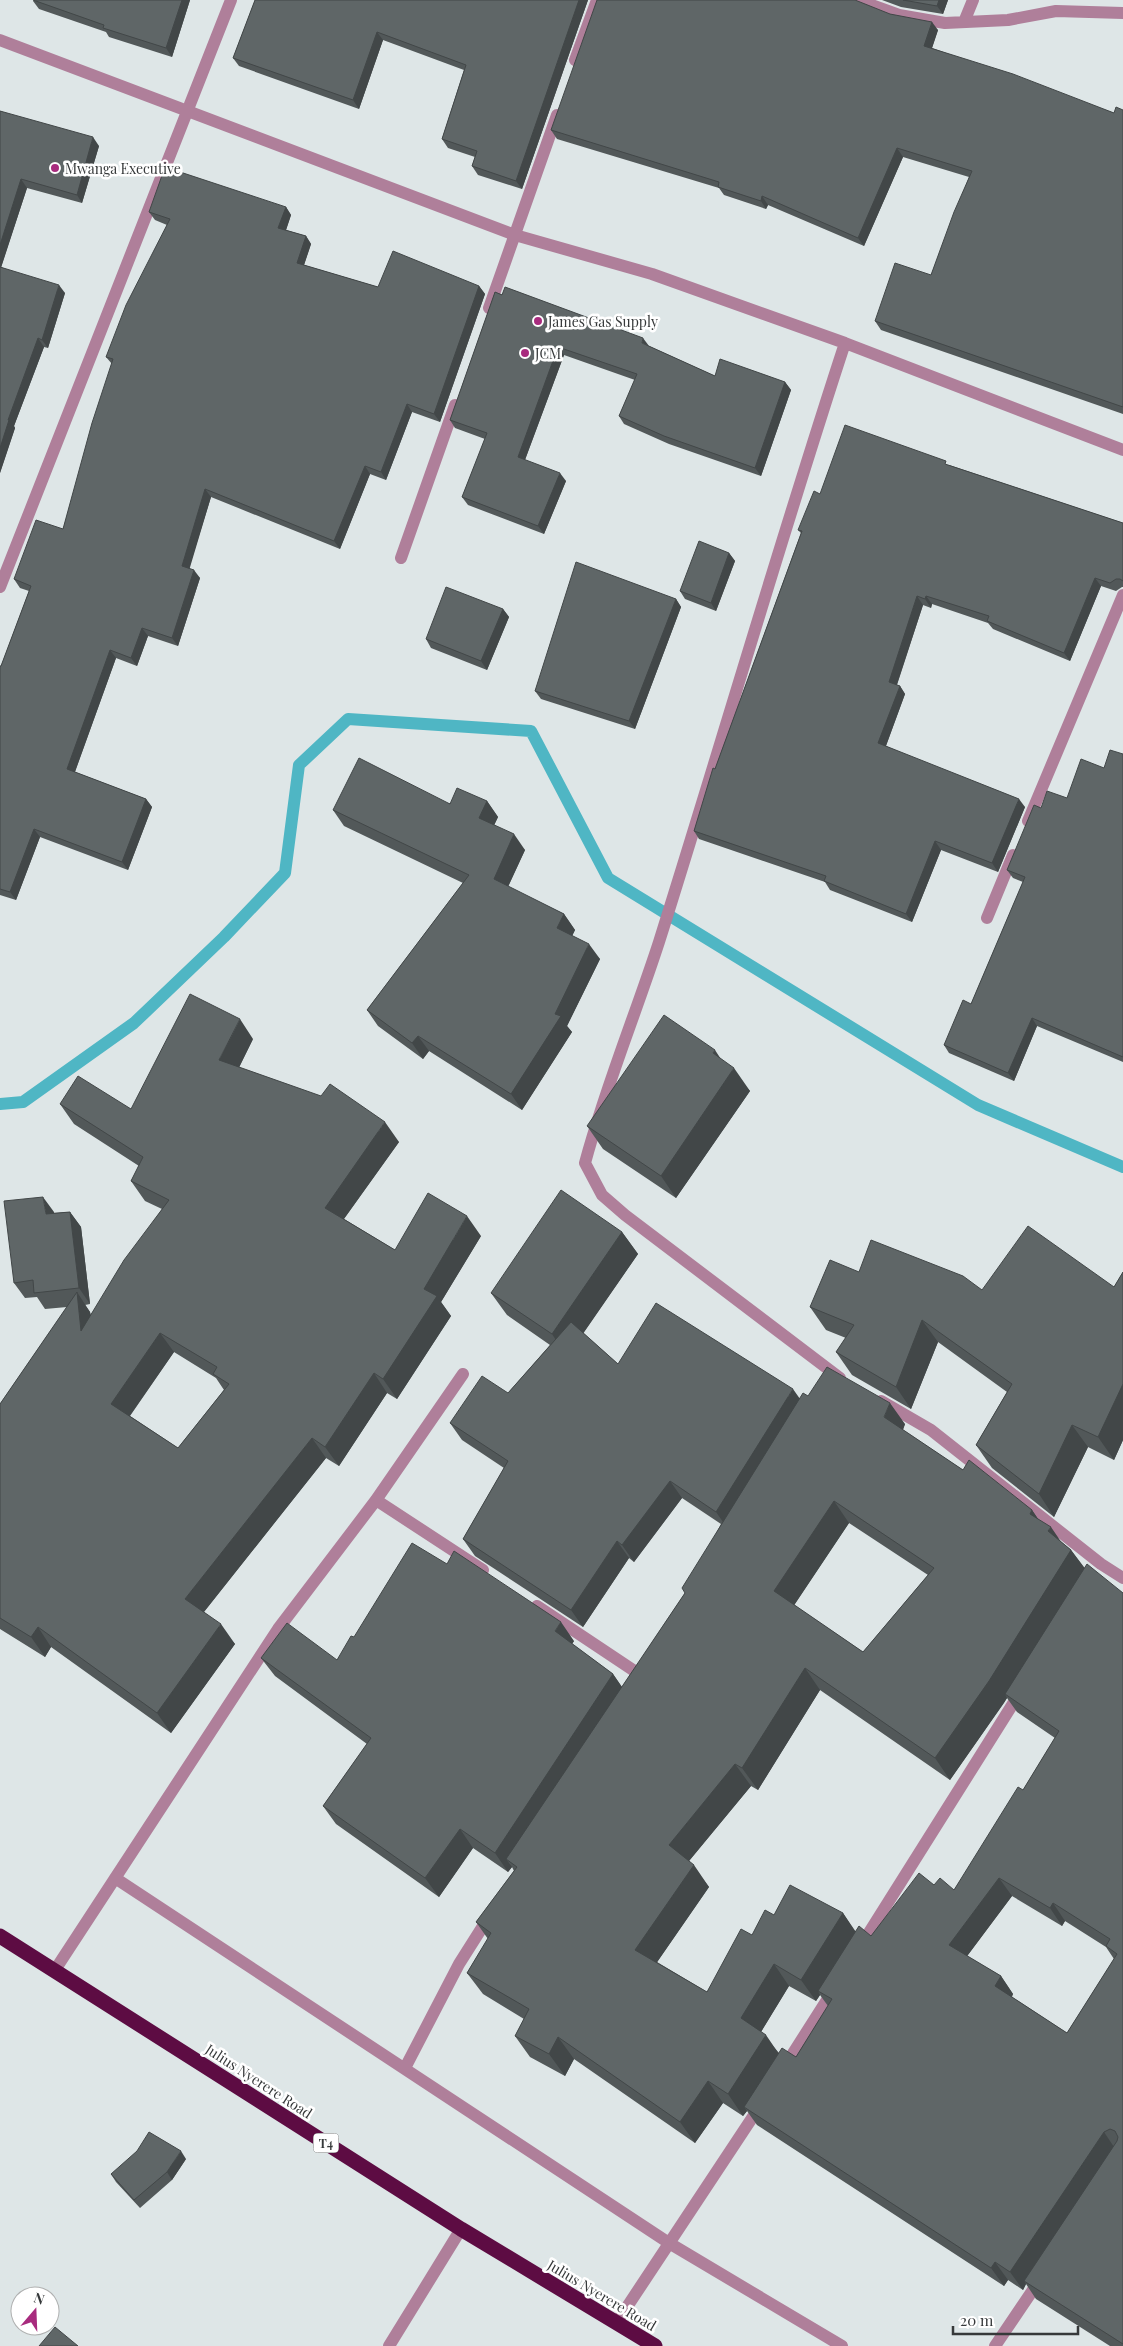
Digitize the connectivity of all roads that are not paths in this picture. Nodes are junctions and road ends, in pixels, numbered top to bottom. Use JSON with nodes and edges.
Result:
{"nodes":[{"id":1,"x":231,"y":0,"type":"edge"},
{"id":2,"x":597,"y":0,"type":"edge"},
{"id":3,"x":858,"y":0,"type":"edge"},
{"id":4,"x":973,"y":0,"type":"edge"},
{"id":5,"x":1123,"y":12,"type":"edge"},
{"id":6,"x":964,"y":22,"type":"junction"},
{"id":7,"x":0,"y":40,"type":"edge"},
{"id":8,"x":572,"y":69,"type":"edge"},
{"id":9,"x":560,"y":106,"type":"edge"},
{"id":10,"x":188,"y":112,"type":"junction"},
{"id":11,"x":515,"y":235,"type":"junction"},
{"id":12,"x":486,"y":318,"type":"edge"},
{"id":13,"x":844,"y":343,"type":"junction"},
{"id":14,"x":460,"y":392,"type":"edge"},
{"id":15,"x":1123,"y":450,"type":"edge"},
{"id":16,"x":401,"y":558,"type":"dead end"},
{"id":17,"x":0,"y":587,"type":"edge"},
{"id":18,"x":1123,"y":595,"type":"edge"},
{"id":19,"x":1025,"y":828,"type":"edge"},
{"id":20,"x":1017,"y":846,"type":"edge"},
{"id":21,"x":987,"y":918,"type":"dead end"},
{"id":22,"x":463,"y":1374,"type":"dead end"},
{"id":23,"x":850,"y":1384,"type":"edge"},
{"id":24,"x":866,"y":1393,"type":"edge"},
{"id":25,"x":376,"y":1500,"type":"junction"},
{"id":26,"x":490,"y":1575,"type":"edge"},
{"id":27,"x":1123,"y":1578,"type":"edge"},
{"id":28,"x":522,"y":1597,"type":"edge"},
{"id":29,"x":645,"y":1678,"type":"edge"},
{"id":30,"x":1027,"y":1681,"type":"edge"},
{"id":31,"x":116,"y":1878,"type":"junction"},
{"id":32,"x":495,"y":1908,"type":"edge"},
{"id":33,"x":0,"y":1936,"type":"edge"},
{"id":34,"x":854,"y":1958,"type":"edge"},
{"id":35,"x":55,"y":1970,"type":"junction"},
{"id":36,"x":843,"y":1974,"type":"edge"},
{"id":37,"x":405,"y":2068,"type":"junction"},
{"id":38,"x":461,"y":2229,"type":"junction"},
{"id":39,"x":670,"y":2243,"type":"junction"},
{"id":40,"x":1045,"y":2271,"type":"edge"},
{"id":41,"x":617,"y":2322,"type":"junction"},
{"id":42,"x":389,"y":2346,"type":"edge"},
{"id":43,"x":655,"y":2346,"type":"edge"},
{"id":44,"x":842,"y":2346,"type":"edge"},
{"id":45,"x":996,"y":2346,"type":"edge"}],
"edges":[{"from":1,"to":10,"type":"street"},
{"from":2,"to":8,"type":"street"},
{"from":3,"to":6,"type":"street"},
{"from":4,"to":6,"type":"street"},
{"from":5,"to":6,"type":"street"},
{"from":7,"to":10,"type":"street"},
{"from":9,"to":11,"type":"street"},
{"from":10,"to":11,"type":"street"},
{"from":10,"to":17,"type":"street"},
{"from":11,"to":12,"type":"street"},
{"from":11,"to":13,"type":"street"},
{"from":13,"to":15,"type":"street"},
{"from":13,"to":23,"type":"street"},
{"from":14,"to":16,"type":"street"},
{"from":18,"to":19,"type":"street"},
{"from":20,"to":21,"type":"street"},
{"from":22,"to":25,"type":"street"},
{"from":24,"to":27,"type":"street"},
{"from":25,"to":26,"type":"street"},
{"from":25,"to":31,"type":"street"},
{"from":28,"to":29,"type":"street"},
{"from":30,"to":34,"type":"street"},
{"from":31,"to":35,"type":"street"},
{"from":31,"to":37,"type":"street"},
{"from":32,"to":37,"type":"street"},
{"from":33,"to":35,"type":"highway","name":"Julius Nyerere Road","number":"T4"},
{"from":35,"to":38,"type":"highway","name":"Julius Nyerere Road","number":"T4"},
{"from":36,"to":39,"type":"street"},
{"from":37,"to":39,"type":"street"},
{"from":38,"to":41,"type":"highway","name":"Julius Nyerere Road","number":"T4"},
{"from":38,"to":42,"type":"street"},
{"from":39,"to":41,"type":"street"},
{"from":39,"to":44,"type":"street"},
{"from":40,"to":45,"type":"street"},
{"from":41,"to":43,"type":"highway","name":"Julius Nyerere Road","number":"T4"}]}
